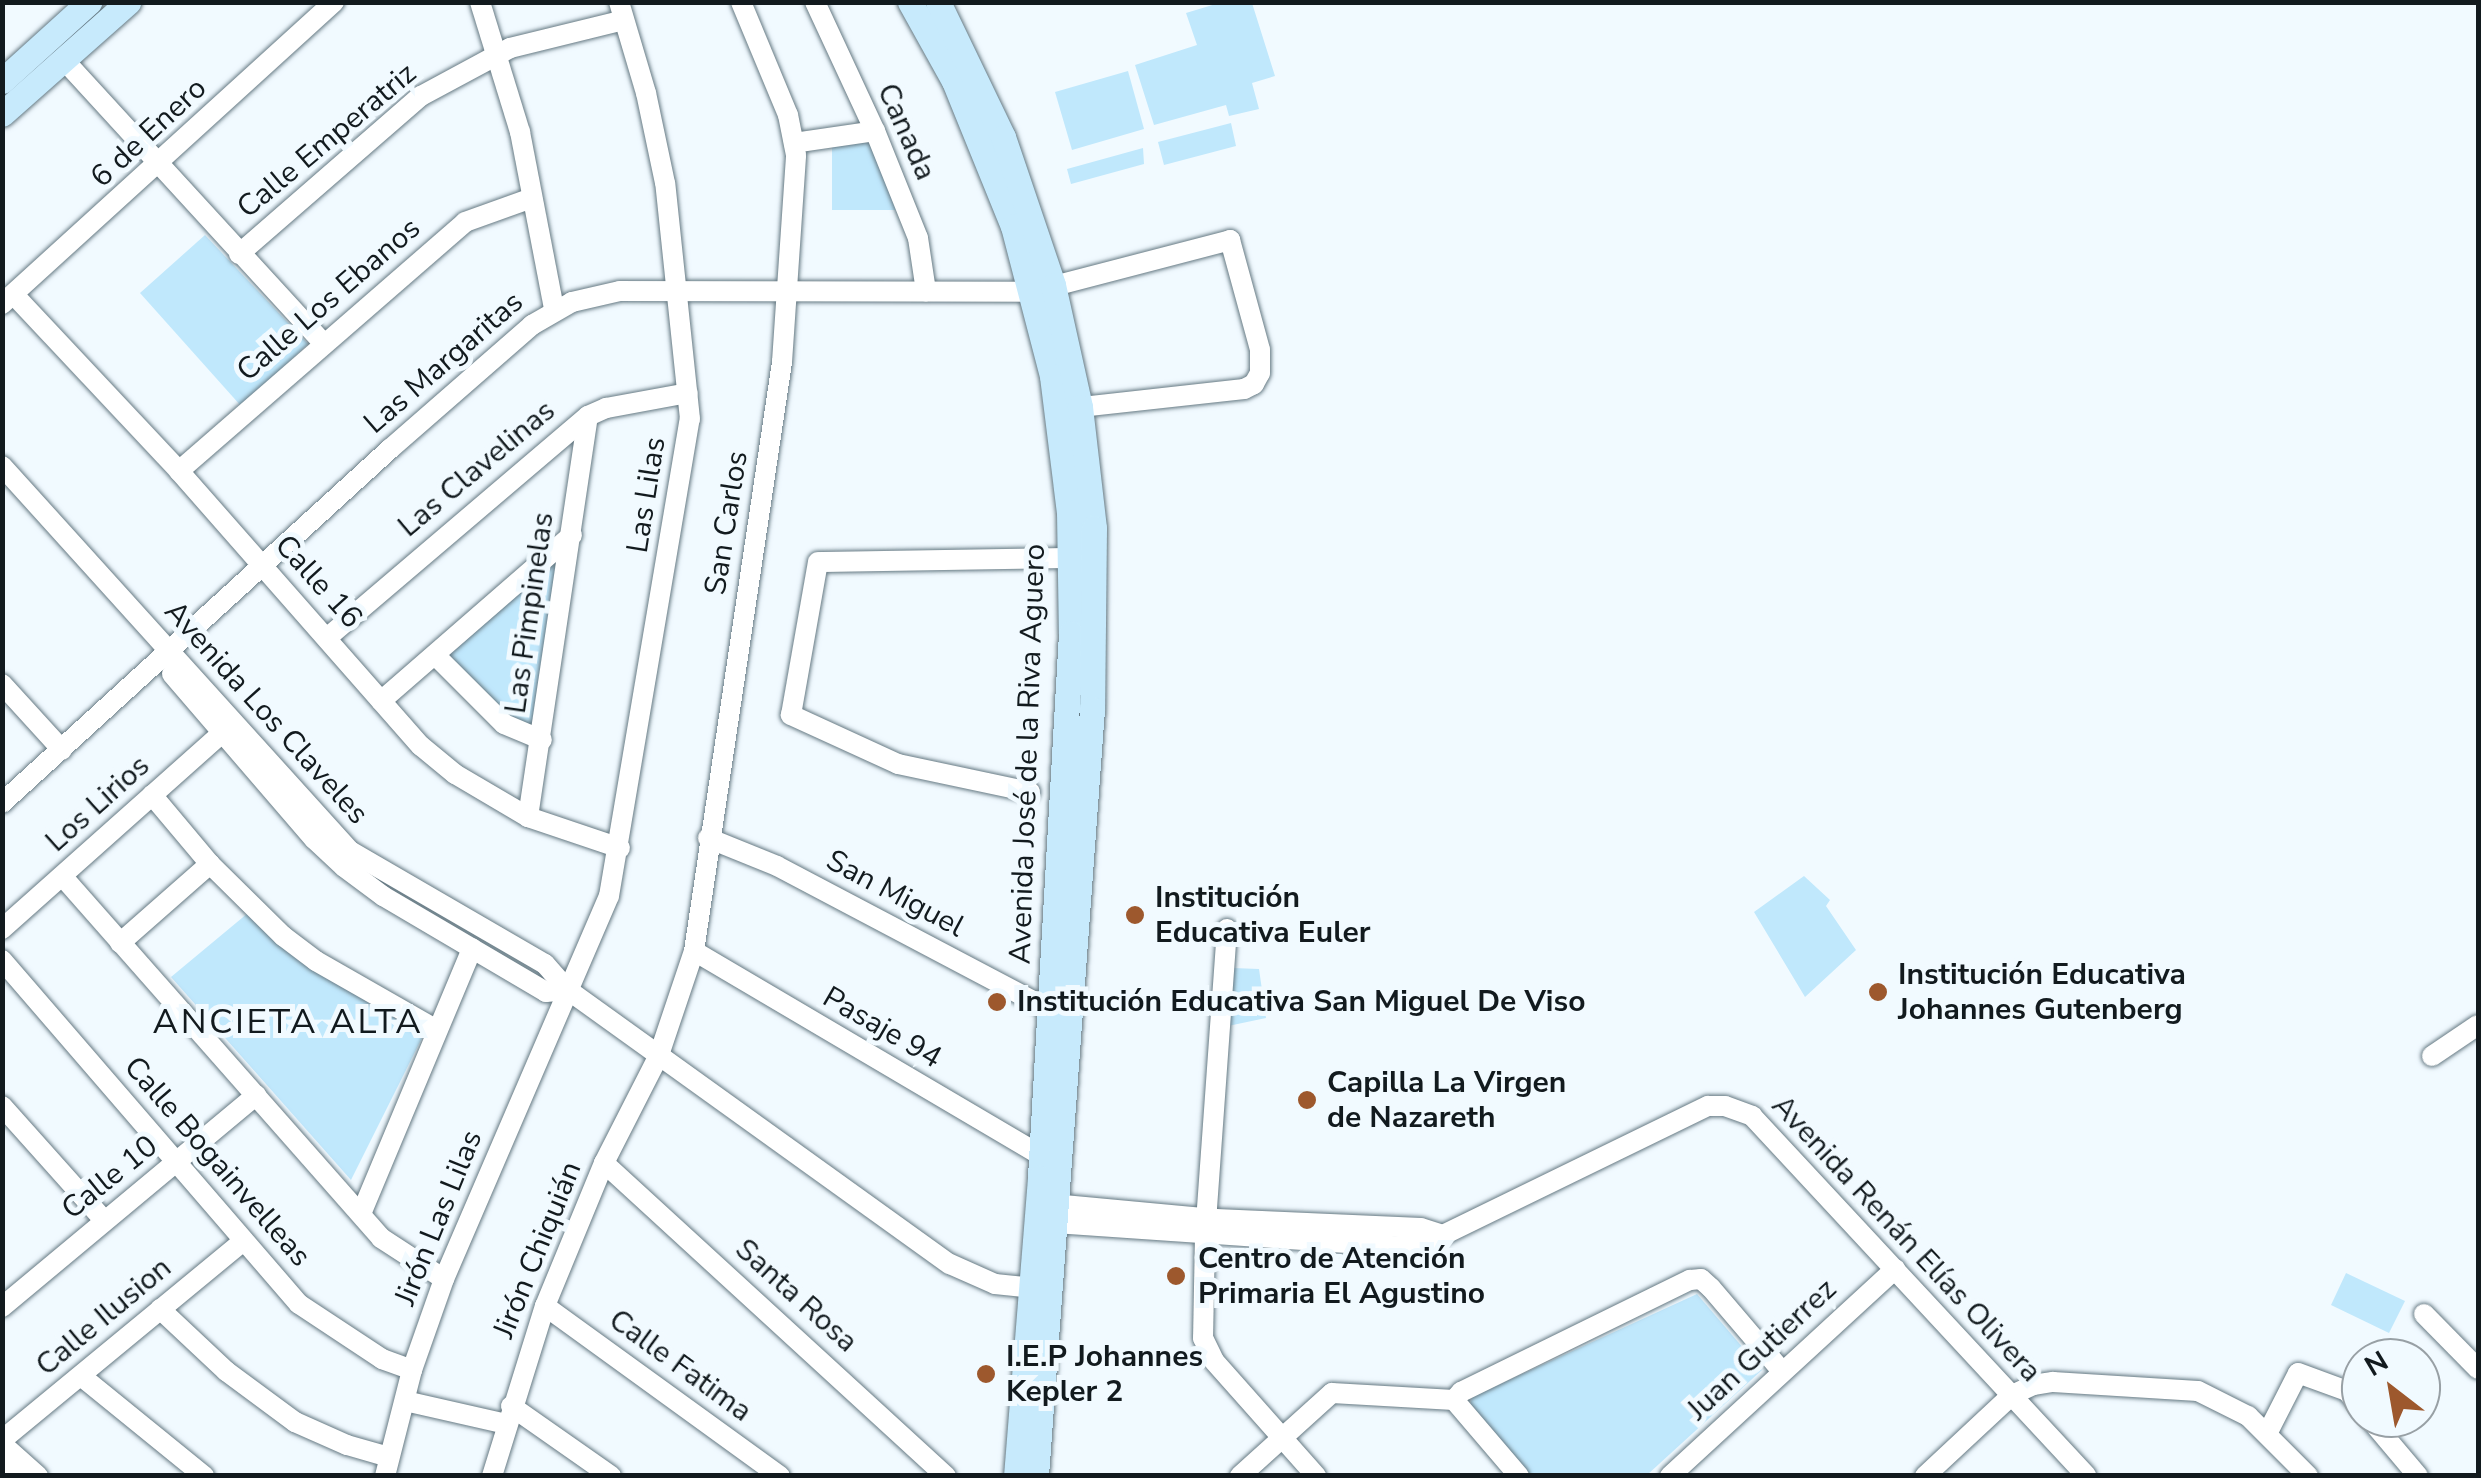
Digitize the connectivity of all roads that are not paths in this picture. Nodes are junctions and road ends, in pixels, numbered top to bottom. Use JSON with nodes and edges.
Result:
{"nodes":[{"id":1,"x":88,"y":2,"type":"edge"},
{"id":2,"x":128,"y":2,"type":"edge"},
{"id":3,"x":334,"y":2,"type":"edge"},
{"id":4,"x":480,"y":2,"type":"edge"},
{"id":5,"x":741,"y":2,"type":"edge"},
{"id":6,"x":815,"y":2,"type":"edge"},
{"id":7,"x":910,"y":2,"type":"edge"},
{"id":8,"x":938,"y":2,"type":"edge"},
{"id":9,"x":622,"y":11,"type":"edge"},
{"id":10,"x":952,"y":53,"type":"junction"},
{"id":11,"x":495,"y":59,"type":"junction"},
{"id":12,"x":64,"y":60,"type":"junction"},
{"id":13,"x":2,"y":81,"type":"edge"},
{"id":14,"x":2,"y":114,"type":"edge"},
{"id":15,"x":875,"y":131,"type":"junction"},
{"id":16,"x":794,"y":143,"type":"junction"},
{"id":17,"x":158,"y":167,"type":"junction"},
{"id":18,"x":532,"y":198,"type":"junction"},
{"id":19,"x":240,"y":254,"type":"junction"},
{"id":20,"x":1042,"y":288,"type":"junction"},
{"id":21,"x":679,"y":290,"type":"junction"},
{"id":22,"x":926,"y":291,"type":"junction"},
{"id":23,"x":788,"y":292,"type":"junction"},
{"id":24,"x":8,"y":299,"type":"edge"},
{"id":25,"x":554,"y":308,"type":"junction"},
{"id":26,"x":322,"y":342,"type":"junction"},
{"id":27,"x":688,"y":393,"type":"junction"},
{"id":28,"x":1080,"y":406,"type":"junction"},
{"id":29,"x":588,"y":416,"type":"junction"},
{"id":30,"x":2,"y":466,"type":"edge"},
{"id":31,"x":179,"y":471,"type":"junction"},
{"id":32,"x":2,"y":487,"type":"edge"},
{"id":33,"x":572,"y":535,"type":"junction"},
{"id":34,"x":1070,"y":558,"type":"junction"},
{"id":35,"x":262,"y":564,"type":"junction"},
{"id":36,"x":328,"y":637,"type":"junction"},
{"id":37,"x":164,"y":655,"type":"junction"},
{"id":38,"x":436,"y":656,"type":"junction"},
{"id":39,"x":2,"y":684,"type":"edge"},
{"id":40,"x":381,"y":700,"type":"junction"},
{"id":41,"x":228,"y":727,"type":"junction"},
{"id":42,"x":542,"y":740,"type":"junction"},
{"id":43,"x":62,"y":750,"type":"junction"},
{"id":44,"x":1030,"y":792,"type":"dead end"},
{"id":45,"x":152,"y":795,"type":"junction"},
{"id":46,"x":2,"y":803,"type":"edge"},
{"id":47,"x":528,"y":817,"type":"junction"},
{"id":48,"x":708,"y":838,"type":"junction"},
{"id":49,"x":620,"y":848,"type":"junction"},
{"id":50,"x":210,"y":864,"type":"junction"},
{"id":51,"x":63,"y":877,"type":"junction"},
{"id":52,"x":2,"y":929,"type":"edge"},
{"id":53,"x":1227,"y":929,"type":"dead end"},
{"id":54,"x":120,"y":943,"type":"junction"},
{"id":55,"x":472,"y":948,"type":"junction"},
{"id":56,"x":694,"y":951,"type":"junction"},
{"id":57,"x":2,"y":960,"type":"edge"},
{"id":58,"x":568,"y":990,"type":"junction"},
{"id":59,"x":1050,"y":1010,"type":"junction"},
{"id":60,"x":2478,"y":1025,"type":"edge"},
{"id":61,"x":437,"y":1030,"type":"junction"},
{"id":62,"x":659,"y":1054,"type":"junction"},
{"id":63,"x":2432,"y":1056,"type":"dead end"},
{"id":64,"x":1055,"y":1091,"type":"junction"},
{"id":65,"x":256,"y":1095,"type":"junction"},
{"id":66,"x":2,"y":1106,"type":"edge"},
{"id":67,"x":1041,"y":1155,"type":"junction"},
{"id":68,"x":178,"y":1162,"type":"junction"},
{"id":69,"x":604,"y":1163,"type":"junction"},
{"id":70,"x":1046,"y":1213,"type":"junction"},
{"id":71,"x":361,"y":1214,"type":"junction"},
{"id":72,"x":104,"y":1220,"type":"junction"},
{"id":73,"x":1206,"y":1227,"type":"junction"},
{"id":74,"x":243,"y":1241,"type":"junction"},
{"id":75,"x":1894,"y":1269,"type":"junction"},
{"id":76,"x":444,"y":1279,"type":"junction"},
{"id":77,"x":1040,"y":1289,"type":"junction"},
{"id":78,"x":545,"y":1306,"type":"junction"},
{"id":79,"x":2,"y":1307,"type":"edge"},
{"id":80,"x":160,"y":1309,"type":"junction"},
{"id":81,"x":2424,"y":1314,"type":"dead end"},
{"id":82,"x":2478,"y":1369,"type":"edge"},
{"id":83,"x":412,"y":1370,"type":"junction"},
{"id":84,"x":1782,"y":1371,"type":"junction"},
{"id":85,"x":81,"y":1376,"type":"junction"},
{"id":86,"x":2341,"y":1390,"type":"edge"},
{"id":87,"x":2012,"y":1396,"type":"junction"},
{"id":88,"x":1454,"y":1400,"type":"junction"},
{"id":89,"x":406,"y":1401,"type":"junction"},
{"id":90,"x":508,"y":1415,"type":"junction"},
{"id":91,"x":2268,"y":1432,"type":"junction"},
{"id":92,"x":1280,"y":1438,"type":"junction"},
{"id":93,"x":2386,"y":1438,"type":"edge"},
{"id":94,"x":2,"y":1442,"type":"edge"},
{"id":95,"x":387,"y":1466,"type":"edge"},
{"id":96,"x":2,"y":1468,"type":"edge"},
{"id":97,"x":11,"y":1476,"type":"edge"},
{"id":98,"x":38,"y":1476,"type":"edge"},
{"id":99,"x":204,"y":1476,"type":"edge"},
{"id":100,"x":492,"y":1476,"type":"edge"},
{"id":101,"x":611,"y":1476,"type":"edge"},
{"id":102,"x":780,"y":1476,"type":"edge"},
{"id":103,"x":946,"y":1476,"type":"edge"},
{"id":104,"x":1016,"y":1476,"type":"edge"},
{"id":105,"x":1036,"y":1476,"type":"edge"},
{"id":106,"x":1240,"y":1476,"type":"edge"},
{"id":107,"x":1316,"y":1476,"type":"edge"},
{"id":108,"x":1519,"y":1476,"type":"edge"},
{"id":109,"x":1670,"y":1476,"type":"edge"},
{"id":110,"x":1925,"y":1476,"type":"edge"},
{"id":111,"x":2086,"y":1476,"type":"edge"},
{"id":112,"x":2308,"y":1476,"type":"edge"},
{"id":113,"x":2418,"y":1476,"type":"edge"}],
"edges":[{"from":1,"to":13,"type":"main road"},
{"from":2,"to":12,"type":"main road"},
{"from":3,"to":17,"type":"street","name":"6 de Enero"},
{"from":4,"to":11,"type":"street"},
{"from":5,"to":16,"type":"street","name":"San Carlos"},
{"from":6,"to":15,"type":"street","name":"Canada"},
{"from":7,"to":10,"type":"main road","name":"Avenida José de la Riva Aguero"},
{"from":8,"to":10,"type":"main road","name":"Avenida José de la Riva Aguero"},
{"from":9,"to":11,"type":"street","name":"Calle Emperatriz"},
{"from":9,"to":21,"type":"street","name":"Las Lilas"},
{"from":10,"to":20,"type":"main road","name":"Avenida José de la Riva Aguero"},
{"from":11,"to":18,"type":"street"},
{"from":11,"to":19,"type":"street","name":"Calle Emperatriz"},
{"from":12,"to":14,"type":"main road"},
{"from":12,"to":17,"type":"street"},
{"from":15,"to":16,"type":"street"},
{"from":15,"to":22,"type":"street","name":"Canada"},
{"from":16,"to":23,"type":"street","name":"San Carlos"},
{"from":17,"to":19,"type":"street"},
{"from":17,"to":24,"type":"street","name":"6 de Enero"},
{"from":18,"to":25,"type":"street"},
{"from":18,"to":26,"type":"street","name":"Calle Los Ebanos"},
{"from":19,"to":26,"type":"street"},
{"from":20,"to":22,"type":"street","name":"Las Margaritas"},
{"from":20,"to":28,"type":"main road","name":"Avenida José de la Riva Aguero"},
{"from":20,"to":28,"type":"street","name":"Las Margaritas"},
{"from":20,"to":34,"type":"main road","name":"Avenida José de la Riva Aguero"},
{"from":21,"to":23,"type":"street","name":"Las Margaritas"},
{"from":21,"to":25,"type":"street","name":"Las Margaritas"},
{"from":21,"to":27,"type":"street","name":"Las Lilas"},
{"from":22,"to":23,"type":"street","name":"Las Margaritas"},
{"from":23,"to":48,"type":"street","name":"San Carlos"},
{"from":24,"to":31,"type":"street","name":"Calle 16"},
{"from":25,"to":35,"type":"street","name":"Las Margaritas"},
{"from":26,"to":31,"type":"street","name":"Calle Los Ebanos"},
{"from":27,"to":29,"type":"street","name":"Las Clavelinas"},
{"from":27,"to":49,"type":"street","name":"Las Lilas"},
{"from":28,"to":64,"type":"main road","name":"Avenida José de la Riva Aguero"},
{"from":29,"to":33,"type":"street","name":"Las Pimpinelas"},
{"from":29,"to":36,"type":"street","name":"Las Clavelinas"},
{"from":30,"to":37,"type":"street","name":"Avenida Los Claveles"},
{"from":31,"to":35,"type":"street","name":"Calle 16"},
{"from":32,"to":37,"type":"street","name":"Avenida Los Claveles"},
{"from":33,"to":38,"type":"street"},
{"from":33,"to":42,"type":"street","name":"Las Pimpinelas"},
{"from":34,"to":44,"type":"street"},
{"from":34,"to":59,"type":"main road","name":"Avenida José de la Riva Aguero"},
{"from":35,"to":36,"type":"street","name":"Calle 16"},
{"from":35,"to":37,"type":"street","name":"Las Margaritas"},
{"from":36,"to":40,"type":"street","name":"Calle 16"},
{"from":37,"to":41,"type":"street","name":"Avenida Los Claveles"},
{"from":37,"to":43,"type":"street","name":"Las Margaritas"},
{"from":38,"to":40,"type":"street"},
{"from":38,"to":42,"type":"street"},
{"from":39,"to":43,"type":"street"},
{"from":40,"to":47,"type":"street","name":"Calle 16"},
{"from":41,"to":45,"type":"street","name":"Los Lirios"},
{"from":41,"to":55,"type":"street","name":"Avenida Los Claveles"},
{"from":41,"to":58,"type":"street","name":"Avenida Los Claveles"},
{"from":42,"to":47,"type":"street","name":"Las Pimpinelas"},
{"from":43,"to":46,"type":"street","name":"Las Margaritas"},
{"from":45,"to":50,"type":"street"},
{"from":45,"to":51,"type":"street","name":"Los Lirios"},
{"from":47,"to":49,"type":"street","name":"Calle 16"},
{"from":48,"to":56,"type":"street","name":"San Carlos"},
{"from":48,"to":59,"type":"street","name":"San Miguel"},
{"from":49,"to":58,"type":"street","name":"Las Lilas"},
{"from":50,"to":54,"type":"street"},
{"from":50,"to":61,"type":"street"},
{"from":51,"to":52,"type":"street","name":"Los Lirios"},
{"from":51,"to":54,"type":"street"},
{"from":53,"to":73,"type":"street"},
{"from":54,"to":65,"type":"street"},
{"from":55,"to":58,"type":"street","name":"Avenida Los Claveles"},
{"from":55,"to":61,"type":"street"},
{"from":56,"to":62,"type":"street","name":"San Carlos"},
{"from":56,"to":67,"type":"street","name":"Pasaje 94"},
{"from":57,"to":68,"type":"street","name":"Calle Bogainvelleas"},
{"from":58,"to":62,"type":"street","name":"Avenida Los Claveles"},
{"from":58,"to":76,"type":"street","name":"Jirón Las Lilas"},
{"from":59,"to":64,"type":"main road","name":"Avenida José de la Riva Aguero"},
{"from":60,"to":63,"type":"street"},
{"from":61,"to":71,"type":"street"},
{"from":62,"to":69,"type":"street","name":"Jirón Chiquián"},
{"from":62,"to":77,"type":"street","name":"Avenida Los Claveles"},
{"from":64,"to":67,"type":"main road","name":"Avenida José de la Riva Aguero"},
{"from":64,"to":70,"type":"main road","name":"Avenida José de la Riva Aguero"},
{"from":65,"to":68,"type":"street","name":"Calle 10"},
{"from":65,"to":71,"type":"street"},
{"from":66,"to":72,"type":"street"},
{"from":67,"to":70,"type":"main road","name":"Avenida José de la Riva Aguero"},
{"from":68,"to":72,"type":"street","name":"Calle 10"},
{"from":68,"to":74,"type":"street","name":"Calle Bogainvelleas"},
{"from":69,"to":78,"type":"street","name":"Jirón Chiquián"},
{"from":69,"to":103,"type":"street","name":"Santa Rosa"},
{"from":70,"to":73,"type":"street","name":"Avenida Renán Elías Olivera"},
{"from":70,"to":77,"type":"main road","name":"Avenida José de la Riva Aguero"},
{"from":71,"to":76,"type":"street"},
{"from":72,"to":79,"type":"street","name":"Calle 10"},
{"from":73,"to":75,"type":"street","name":"Avenida Renán Elías Olivera"},
{"from":73,"to":92,"type":"street"},
{"from":74,"to":80,"type":"street","name":"Calle Ilusion"},
{"from":74,"to":83,"type":"street","name":"Calle Bogainvelleas"},
{"from":75,"to":84,"type":"street","name":"Juan Gutierrez"},
{"from":75,"to":87,"type":"street","name":"Avenida Renán Elías Olivera"},
{"from":76,"to":83,"type":"street","name":"Jirón Las Lilas"},
{"from":77,"to":104,"type":"main road","name":"Avenida José de la Riva Aguero"},
{"from":77,"to":105,"type":"main road","name":"Avenida José de la Riva Aguero"},
{"from":78,"to":90,"type":"street","name":"Jirón Chiquián"},
{"from":78,"to":102,"type":"street","name":"Calle Fatima"},
{"from":80,"to":85,"type":"street","name":"Calle Ilusion"},
{"from":80,"to":95,"type":"street"},
{"from":81,"to":82,"type":"street"},
{"from":83,"to":89,"type":"street","name":"Jirón Las Lilas"},
{"from":84,"to":88,"type":"street"},
{"from":84,"to":109,"type":"street","name":"Juan Gutierrez"},
{"from":85,"to":94,"type":"street","name":"Calle Ilusion"},
{"from":85,"to":99,"type":"street"},
{"from":86,"to":91,"type":"street"},
{"from":87,"to":91,"type":"street"},
{"from":87,"to":110,"type":"street"},
{"from":87,"to":111,"type":"street","name":"Avenida Renán Elías Olivera"},
{"from":88,"to":92,"type":"street"},
{"from":88,"to":108,"type":"street"},
{"from":89,"to":90,"type":"street"},
{"from":89,"to":95,"type":"street","name":"Jirón Las Lilas"},
{"from":90,"to":100,"type":"street","name":"Jirón Chiquián"},
{"from":90,"to":101,"type":"street"},
{"from":91,"to":112,"type":"street"},
{"from":92,"to":106,"type":"street"},
{"from":92,"to":107,"type":"street"},
{"from":93,"to":113,"type":"street"},
{"from":94,"to":98,"type":"street"},
{"from":96,"to":97,"type":"street"}]}
